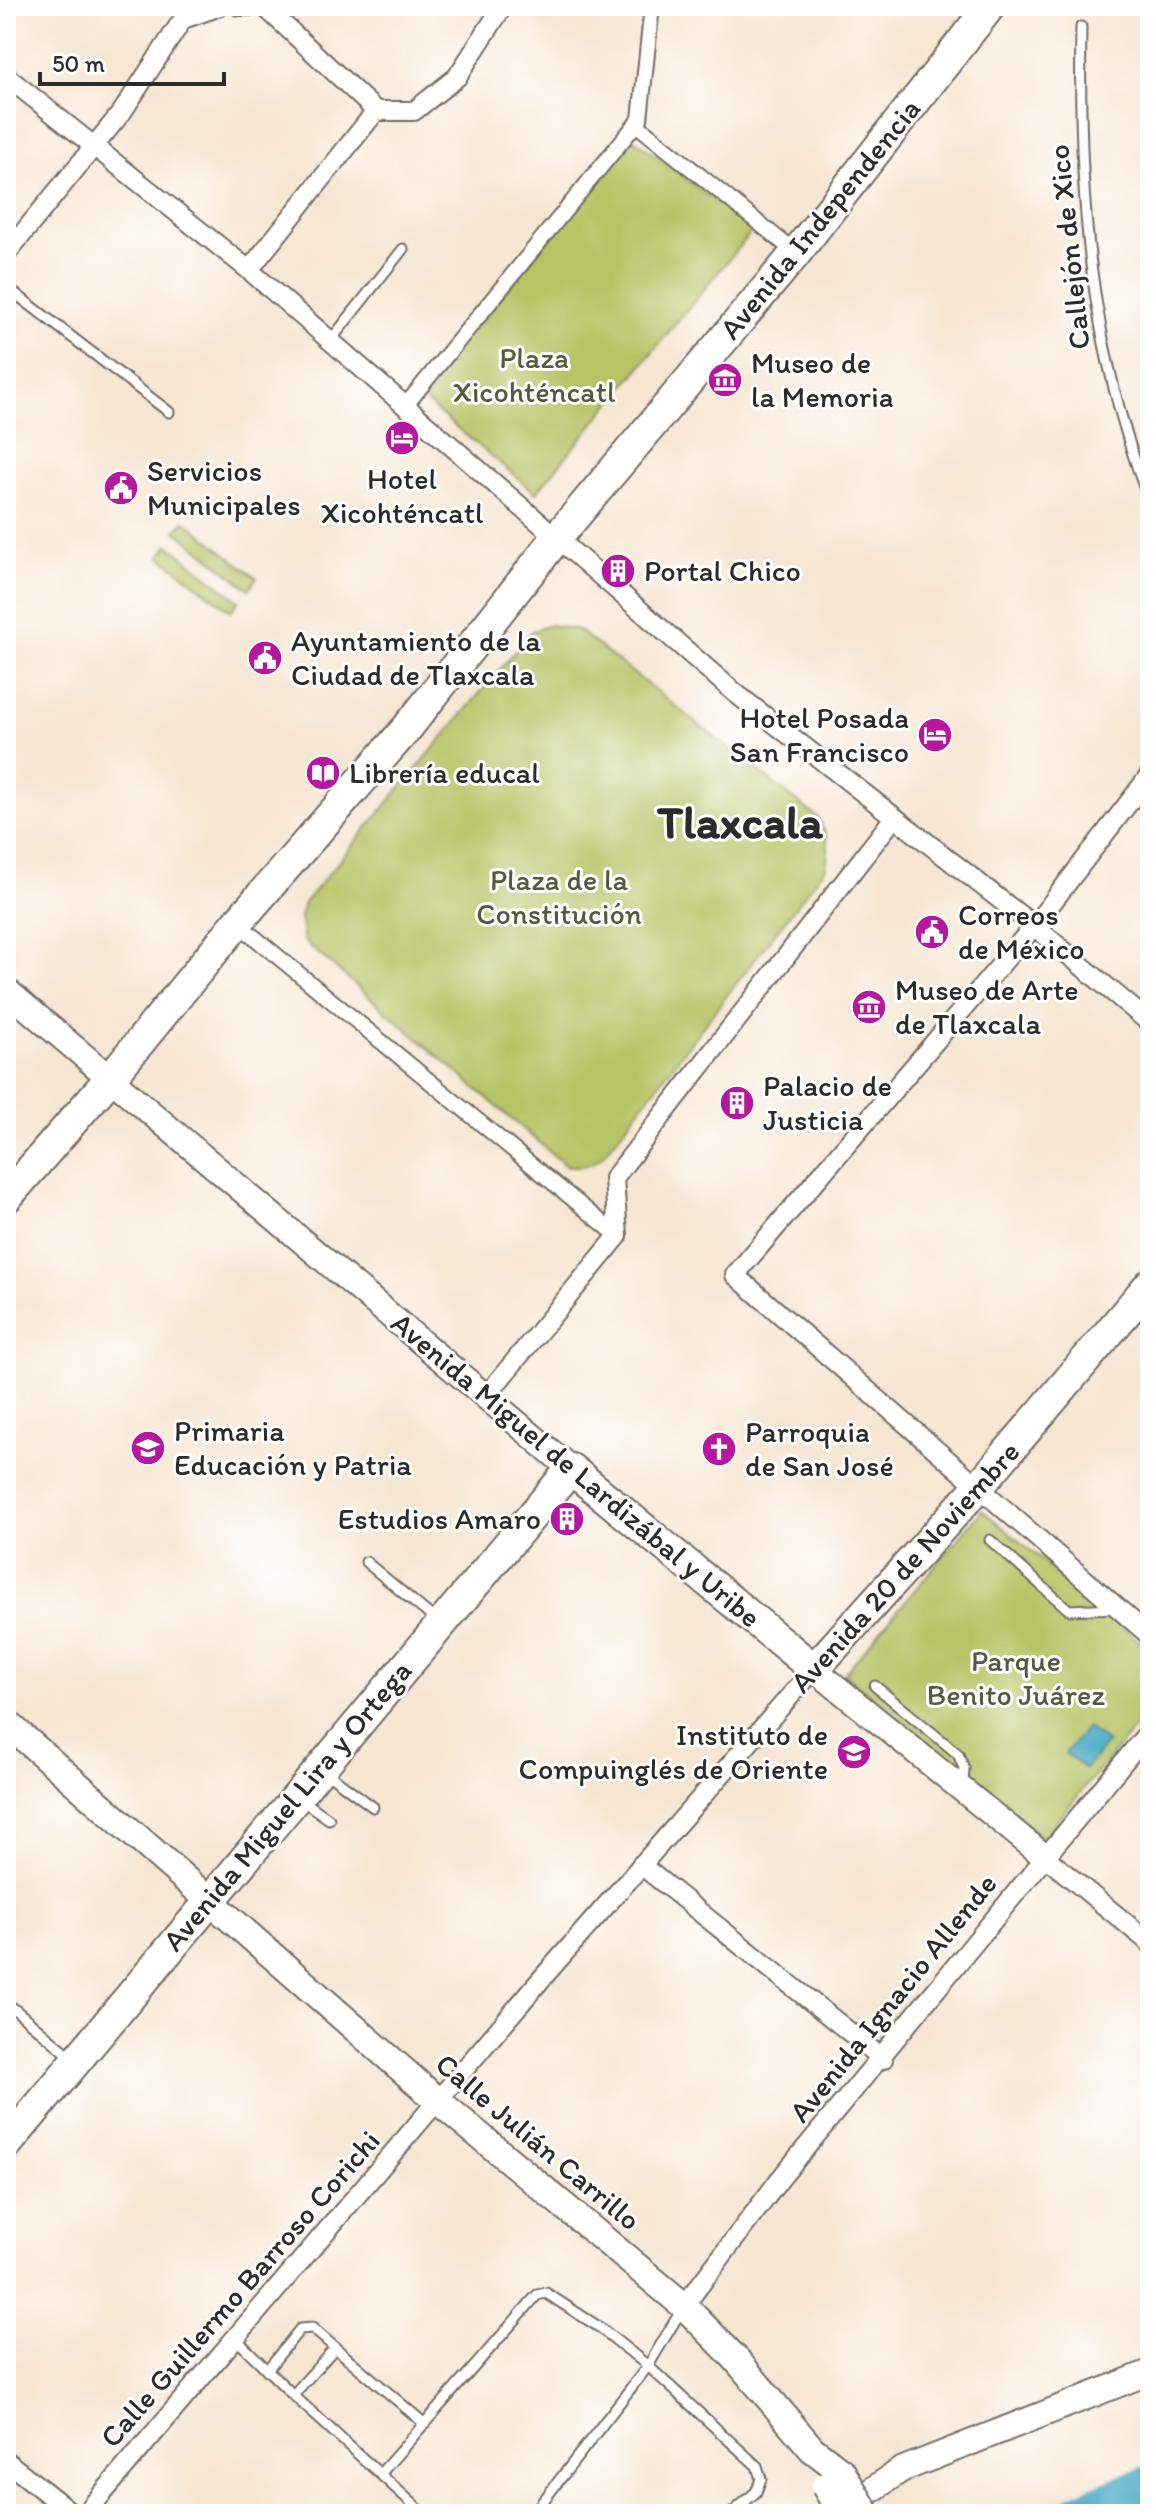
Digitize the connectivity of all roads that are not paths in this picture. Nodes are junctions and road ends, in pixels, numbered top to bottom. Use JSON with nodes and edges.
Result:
{"nodes":[{"id":1,"x":220,"y":6,"type":"edge"},
{"id":2,"x":239,"y":6,"type":"edge"},
{"id":3,"x":503,"y":6,"type":"edge"},
{"id":4,"x":652,"y":6,"type":"edge"},
{"id":5,"x":990,"y":6,"type":"edge"},
{"id":6,"x":268,"y":7,"type":"edge"},
{"id":7,"x":1081,"y":27,"type":"dead end"},
{"id":8,"x":6,"y":76,"type":"edge"},
{"id":9,"x":376,"y":111,"type":"junction"},
{"id":10,"x":636,"y":124,"type":"junction"},
{"id":11,"x":94,"y":146,"type":"junction"},
{"id":12,"x":403,"y":249,"type":"dead end"},
{"id":13,"x":796,"y":253,"type":"junction"},
{"id":14,"x":6,"y":254,"type":"edge"},
{"id":15,"x":249,"y":270,"type":"junction"},
{"id":16,"x":12,"y":291,"type":"dead end"},
{"id":17,"x":331,"y":340,"type":"junction"},
{"id":18,"x":405,"y":406,"type":"junction"},
{"id":19,"x":169,"y":412,"type":"dead end"},
{"id":20,"x":1150,"y":503,"type":"edge"},
{"id":21,"x":555,"y":540,"type":"junction"},
{"id":22,"x":1150,"y":775,"type":"edge"},
{"id":23,"x":893,"y":819,"type":"junction"},
{"id":24,"x":237,"y":923,"type":"junction"},
{"id":25,"x":1034,"y":926,"type":"junction"},
{"id":26,"x":6,"y":990,"type":"edge"},
{"id":27,"x":1150,"y":1023,"type":"edge"},
{"id":28,"x":112,"y":1076,"type":"junction"},
{"id":29,"x":6,"y":1198,"type":"edge"},
{"id":30,"x":618,"y":1236,"type":"junction"},
{"id":31,"x":1150,"y":1284,"type":"edge"},
{"id":32,"x":486,"y":1396,"type":"junction"},
{"id":33,"x":571,"y":1469,"type":"junction"},
{"id":34,"x":980,"y":1485,"type":"junction"},
{"id":35,"x":990,"y":1540,"type":"dead end"},
{"id":36,"x":366,"y":1562,"type":"dead end"},
{"id":37,"x":1119,"y":1608,"type":"junction"},
{"id":38,"x":441,"y":1624,"type":"junction"},
{"id":39,"x":1150,"y":1636,"type":"edge"},
{"id":40,"x":814,"y":1669,"type":"junction"},
{"id":41,"x":875,"y":1686,"type":"dead end"},
{"id":42,"x":6,"y":1722,"type":"edge"},
{"id":43,"x":1150,"y":1730,"type":"edge"},
{"id":44,"x":320,"y":1768,"type":"junction"},
{"id":45,"x":962,"y":1791,"type":"junction"},
{"id":46,"x":296,"y":1796,"type":"junction"},
{"id":47,"x":373,"y":1807,"type":"dead end"},
{"id":48,"x":329,"y":1819,"type":"dead end"},
{"id":49,"x":1044,"y":1856,"type":"junction"},
{"id":50,"x":641,"y":1865,"type":"junction"},
{"id":51,"x":208,"y":1899,"type":"junction"},
{"id":52,"x":1150,"y":1943,"type":"edge"},
{"id":53,"x":6,"y":2002,"type":"edge"},
{"id":54,"x":883,"y":2059,"type":"junction"},
{"id":55,"x":75,"y":2060,"type":"junction"},
{"id":56,"x":438,"y":2101,"type":"junction"},
{"id":57,"x":6,"y":2145,"type":"edge"},
{"id":58,"x":684,"y":2306,"type":"junction"},
{"id":59,"x":234,"y":2337,"type":"junction"},
{"id":60,"x":334,"y":2349,"type":"junction"},
{"id":61,"x":648,"y":2366,"type":"junction"},
{"id":62,"x":267,"y":2370,"type":"junction"},
{"id":63,"x":1150,"y":2372,"type":"edge"},
{"id":64,"x":293,"y":2395,"type":"junction"},
{"id":65,"x":425,"y":2424,"type":"junction"},
{"id":66,"x":6,"y":2461,"type":"edge"},
{"id":67,"x":381,"y":2473,"type":"junction"},
{"id":68,"x":833,"y":2479,"type":"junction"},
{"id":69,"x":73,"y":2514,"type":"edge"},
{"id":70,"x":85,"y":2514,"type":"edge"},
{"id":71,"x":424,"y":2514,"type":"edge"},
{"id":72,"x":533,"y":2514,"type":"edge"},
{"id":73,"x":731,"y":2514,"type":"edge"},
{"id":74,"x":839,"y":2514,"type":"edge"},
{"id":75,"x":867,"y":2514,"type":"edge"}],
"edges":[{"from":1,"to":11,"type":"street"},
{"from":2,"to":6,"type":"street"},
{"from":3,"to":9,"type":"street"},
{"from":4,"to":10,"type":"street"},
{"from":5,"to":13,"type":"main road","name":"Avenida Independencia"},
{"from":6,"to":9,"type":"street"},
{"from":7,"to":20,"type":"lane","name":"Callejón de Xico"},
{"from":8,"to":11,"type":"street"},
{"from":9,"to":15,"type":"street"},
{"from":10,"to":13,"type":"street"},
{"from":10,"to":18,"type":"street"},
{"from":11,"to":14,"type":"street"},
{"from":11,"to":15,"type":"street"},
{"from":12,"to":17,"type":"lane"},
{"from":13,"to":21,"type":"main road","name":"Avenida Independencia"},
{"from":15,"to":17,"type":"street"},
{"from":16,"to":19,"type":"lane"},
{"from":17,"to":18,"type":"street"},
{"from":18,"to":21,"type":"street"},
{"from":21,"to":23,"type":"street"},
{"from":21,"to":24,"type":"main road"},
{"from":22,"to":25,"type":"street"},
{"from":23,"to":25,"type":"street"},
{"from":23,"to":30,"type":"street"},
{"from":24,"to":28,"type":"main road"},
{"from":24,"to":30,"type":"street"},
{"from":25,"to":27,"type":"street"},
{"from":25,"to":34,"type":"street"},
{"from":26,"to":28,"type":"street","name":"Avenida Miguel de Lardizábal y Uribe"},
{"from":28,"to":29,"type":"main road"},
{"from":28,"to":32,"type":"street","name":"Avenida Miguel de Lardizábal y Uribe"},
{"from":30,"to":32,"type":"street"},
{"from":31,"to":34,"type":"main road","name":"Avenida 20 de Noviembre"},
{"from":32,"to":33,"type":"street","name":"Avenida Miguel de Lardizábal y Uribe"},
{"from":33,"to":38,"type":"main road","name":"Avenida Miguel Lira y Ortega"},
{"from":33,"to":40,"type":"main road","name":"Avenida Miguel de Lardizábal y Uribe"},
{"from":34,"to":37,"type":"street"},
{"from":34,"to":40,"type":"main road","name":"Avenida 20 de Noviembre"},
{"from":35,"to":37,"type":"lane"},
{"from":36,"to":38,"type":"lane"},
{"from":37,"to":39,"type":"street"},
{"from":38,"to":44,"type":"main road","name":"Avenida Miguel Lira y Ortega"},
{"from":40,"to":45,"type":"street","name":"Avenida Miguel de Lardizábal y Uribe"},
{"from":40,"to":50,"type":"street","name":"Avenida 20 de Noviembre"},
{"from":41,"to":45,"type":"lane"},
{"from":42,"to":51,"type":"main road","name":"Calle Julián Carrillo"},
{"from":43,"to":49,"type":"street","name":"Avenida Ignacio Allende"},
{"from":44,"to":46,"type":"main road","name":"Avenida Miguel Lira y Ortega"},
{"from":44,"to":47,"type":"lane"},
{"from":45,"to":49,"type":"street","name":"Avenida Miguel de Lardizábal y Uribe"},
{"from":46,"to":48,"type":"lane"},
{"from":46,"to":51,"type":"main road","name":"Avenida Miguel Lira y Ortega"},
{"from":49,"to":52,"type":"street","name":"Avenida Miguel de Lardizábal y Uribe"},
{"from":49,"to":54,"type":"street","name":"Avenida Ignacio Allende"},
{"from":50,"to":54,"type":"street"},
{"from":50,"to":56,"type":"street","name":"Avenida 20 de Noviembre"},
{"from":51,"to":55,"type":"main road","name":"Avenida Miguel Lira y Ortega"},
{"from":51,"to":56,"type":"main road","name":"Calle Julián Carrillo"},
{"from":53,"to":55,"type":"lane"},
{"from":54,"to":58,"type":"street","name":"Avenida Ignacio Allende"},
{"from":55,"to":57,"type":"main road","name":"Avenida Miguel Lira y Ortega"},
{"from":56,"to":58,"type":"main road","name":"Calle Julián Carrillo"},
{"from":56,"to":59,"type":"street","name":"Calle Guillermo Barroso Corichi"},
{"from":58,"to":61,"type":"lane"},
{"from":58,"to":68,"type":"main road","name":"Calle Julián Carrillo"},
{"from":59,"to":62,"type":"lane"},
{"from":59,"to":70,"type":"street","name":"Calle Guillermo Barroso Corichi"},
{"from":60,"to":62,"type":"lane"},
{"from":60,"to":64,"type":"lane"},
{"from":60,"to":65,"type":"lane"},
{"from":61,"to":65,"type":"lane"},
{"from":61,"to":72,"type":"lane"},
{"from":61,"to":73,"type":"lane"},
{"from":62,"to":64,"type":"lane"},
{"from":63,"to":74,"type":"street"},
{"from":64,"to":67,"type":"lane"},
{"from":65,"to":67,"type":"lane"},
{"from":66,"to":69,"type":"street"},
{"from":67,"to":71,"type":"lane"},
{"from":68,"to":74,"type":"main road","bridge":true},
{"from":68,"to":75,"type":"main road","bridge":true}]}
